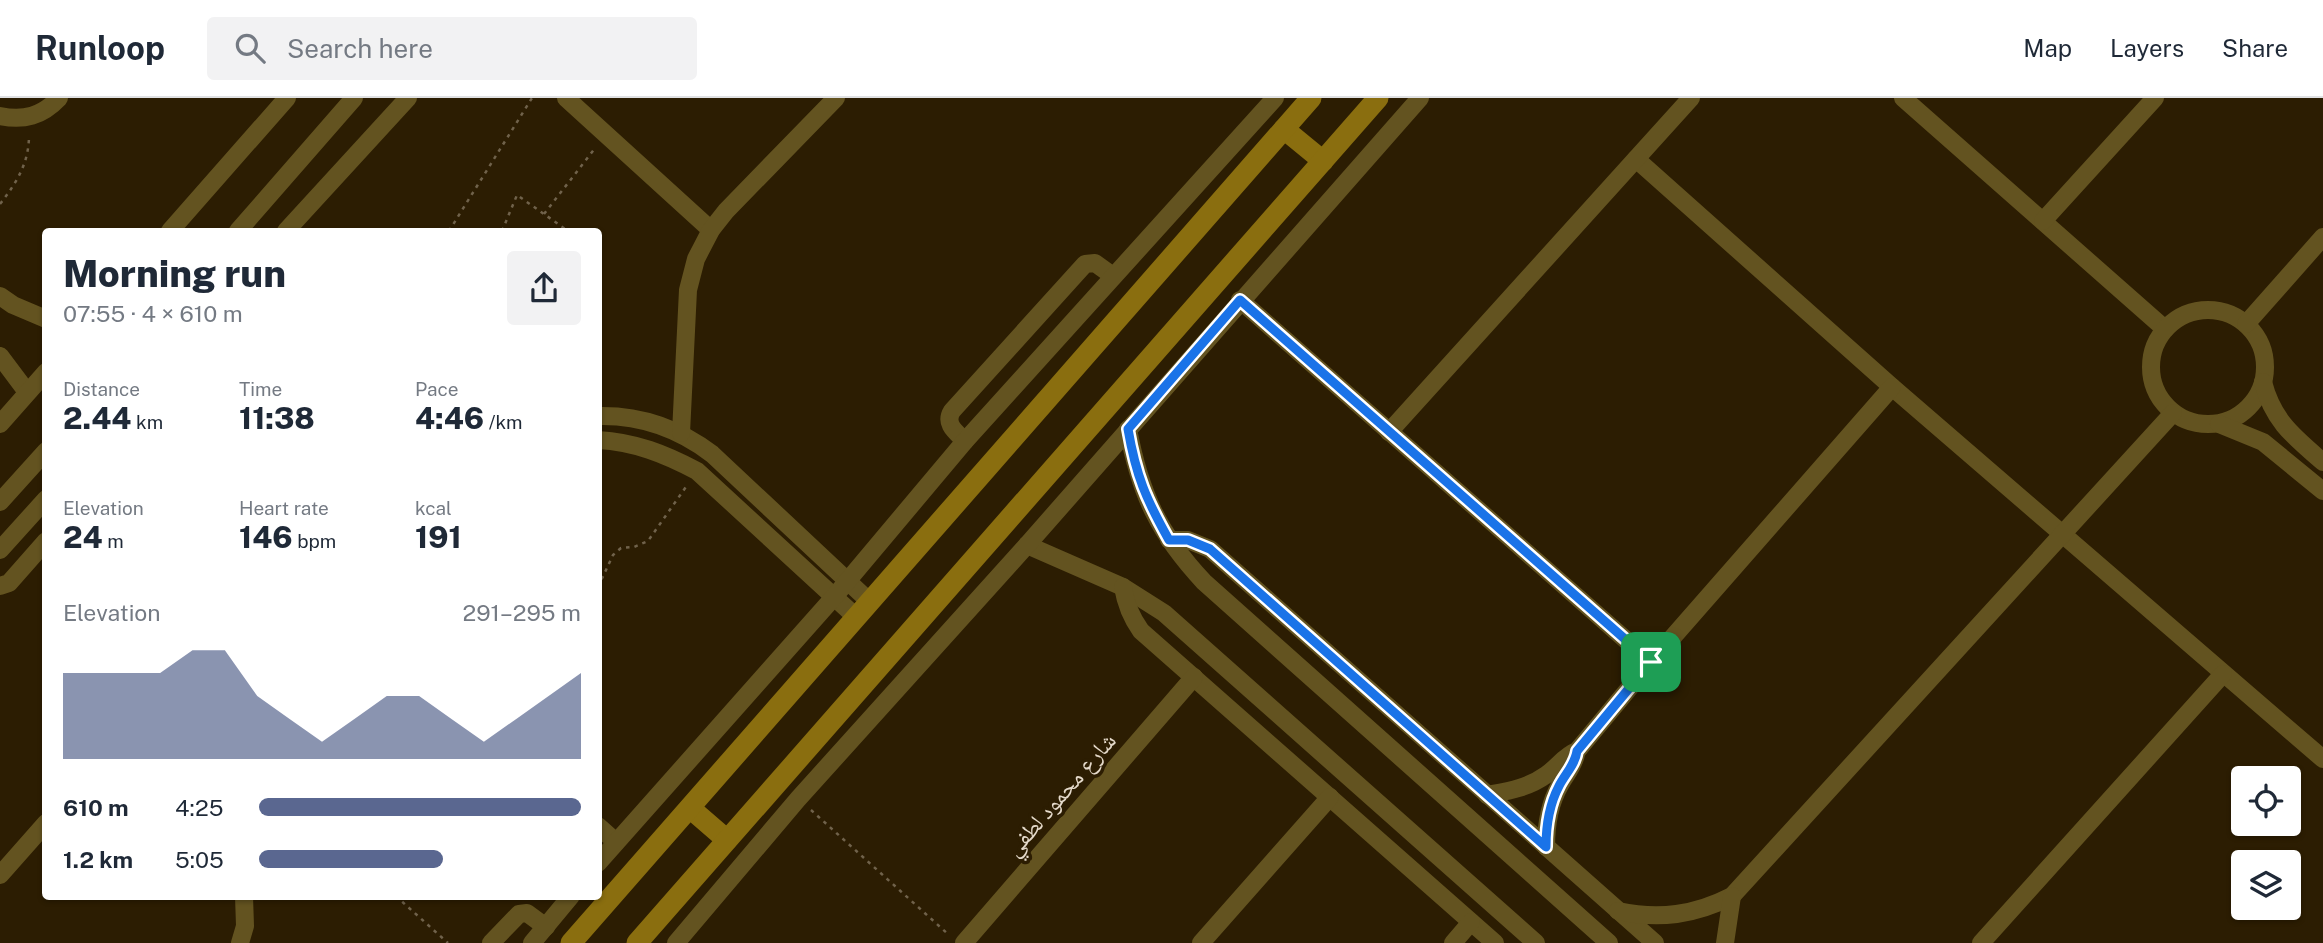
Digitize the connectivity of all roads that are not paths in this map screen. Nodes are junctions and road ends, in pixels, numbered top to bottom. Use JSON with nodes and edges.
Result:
{"nodes":[{"id":1,"x":59,"y":98,"type":"edge"},
{"id":2,"x":287,"y":98,"type":"edge"},
{"id":3,"x":354,"y":98,"type":"edge"},
{"id":4,"x":408,"y":98,"type":"edge"},
{"id":5,"x":566,"y":98,"type":"edge"},
{"id":6,"x":836,"y":98,"type":"edge"},
{"id":7,"x":1275,"y":98,"type":"edge"},
{"id":8,"x":1311,"y":98,"type":"edge"},
{"id":9,"x":1378,"y":98,"type":"edge"},
{"id":10,"x":1420,"y":98,"type":"edge"},
{"id":11,"x":1691,"y":98,"type":"edge"},
{"id":12,"x":1903,"y":98,"type":"edge"},
{"id":13,"x":2155,"y":98,"type":"edge"},
{"id":14,"x":0,"y":116,"type":"edge"},
{"id":15,"x":1284,"y":129,"type":"junction"},
{"id":16,"x":1636,"y":159,"type":"junction"},
{"id":17,"x":1322,"y":161,"type":"junction"},
{"id":18,"x":2043,"y":221,"type":"junction"},
{"id":19,"x":173,"y":228,"type":"edge"},
{"id":20,"x":242,"y":228,"type":"edge"},
{"id":21,"x":289,"y":228,"type":"edge"},
{"id":22,"x":711,"y":230,"type":"junction"},
{"id":23,"x":2323,"y":237,"type":"edge"},
{"id":24,"x":1112,"y":276,"type":"junction"},
{"id":25,"x":0,"y":296,"type":"edge"},
{"id":26,"x":1240,"y":300,"type":"junction"},
{"id":27,"x":42,"y":317,"type":"edge"},
{"id":28,"x":2246,"y":324,"type":"junction"},
{"id":29,"x":2165,"y":329,"type":"junction"},
{"id":30,"x":0,"y":356,"type":"edge"},
{"id":31,"x":42,"y":376,"type":"edge"},
{"id":32,"x":2263,"y":382,"type":"junction"},
{"id":33,"x":1892,"y":387,"type":"junction"},
{"id":34,"x":27,"y":392,"type":"junction"},
{"id":35,"x":2173,"y":413,"type":"junction"},
{"id":36,"x":602,"y":416,"type":"edge"},
{"id":37,"x":0,"y":424,"type":"edge"},
{"id":38,"x":2219,"y":424,"type":"junction"},
{"id":39,"x":1128,"y":429,"type":"junction"},
{"id":40,"x":1389,"y":432,"type":"junction"},
{"id":41,"x":681,"y":433,"type":"junction"},
{"id":42,"x":602,"y":441,"type":"edge"},
{"id":43,"x":965,"y":442,"type":"junction"},
{"id":44,"x":42,"y":455,"type":"edge"},
{"id":45,"x":2323,"y":462,"type":"edge"},
{"id":46,"x":2323,"y":491,"type":"edge"},
{"id":47,"x":0,"y":502,"type":"edge"},
{"id":48,"x":42,"y":503,"type":"edge"},
{"id":49,"x":2062,"y":535,"type":"junction"},
{"id":50,"x":1169,"y":540,"type":"junction"},
{"id":51,"x":1027,"y":545,"type":"junction"},
{"id":52,"x":42,"y":546,"type":"edge"},
{"id":53,"x":0,"y":550,"type":"edge"},
{"id":54,"x":848,"y":581,"type":"junction"},
{"id":55,"x":0,"y":586,"type":"edge"},
{"id":56,"x":1124,"y":587,"type":"junction"},
{"id":57,"x":834,"y":597,"type":"junction"},
{"id":58,"x":863,"y":609,"type":"junction"},
{"id":59,"x":1651,"y":662,"type":"junction"},
{"id":60,"x":2223,"y":674,"type":"junction"},
{"id":61,"x":1194,"y":677,"type":"junction"},
{"id":62,"x":1577,"y":751,"type":"junction"},
{"id":63,"x":2323,"y":759,"type":"edge"},
{"id":64,"x":1487,"y":795,"type":"junction"},
{"id":65,"x":1330,"y":797,"type":"junction"},
{"id":66,"x":690,"y":808,"type":"junction"},
{"id":67,"x":42,"y":828,"type":"edge"},
{"id":68,"x":602,"y":830,"type":"edge"},
{"id":69,"x":727,"y":840,"type":"junction"},
{"id":70,"x":616,"y":842,"type":"junction"},
{"id":71,"x":1546,"y":847,"type":"junction"},
{"id":72,"x":602,"y":858,"type":"edge"},
{"id":73,"x":0,"y":875,"type":"edge"},
{"id":74,"x":1732,"y":896,"type":"junction"},
{"id":75,"x":244,"y":900,"type":"edge"},
{"id":76,"x":568,"y":900,"type":"edge"},
{"id":77,"x":1618,"y":911,"type":"junction"},
{"id":78,"x":1471,"y":922,"type":"junction"},
{"id":79,"x":546,"y":927,"type":"junction"},
{"id":80,"x":240,"y":943,"type":"edge"},
{"id":81,"x":491,"y":943,"type":"edge"},
{"id":82,"x":532,"y":943,"type":"edge"},
{"id":83,"x":571,"y":943,"type":"edge"},
{"id":84,"x":638,"y":943,"type":"edge"},
{"id":85,"x":676,"y":943,"type":"edge"},
{"id":86,"x":964,"y":943,"type":"edge"},
{"id":87,"x":1201,"y":943,"type":"edge"},
{"id":88,"x":1453,"y":943,"type":"edge"},
{"id":89,"x":1495,"y":943,"type":"edge"},
{"id":90,"x":1536,"y":943,"type":"edge"},
{"id":91,"x":1609,"y":943,"type":"edge"},
{"id":92,"x":1655,"y":943,"type":"edge"},
{"id":93,"x":1726,"y":943,"type":"edge"},
{"id":94,"x":1981,"y":943,"type":"edge"}],
"edges":[{"from":1,"to":14,"type":"street"},
{"from":2,"to":19,"type":"street"},
{"from":3,"to":20,"type":"street"},
{"from":4,"to":21,"type":"street"},
{"from":5,"to":22,"type":"street"},
{"from":6,"to":22,"type":"street"},
{"from":7,"to":24,"type":"street"},
{"from":8,"to":15,"type":"street"},
{"from":9,"to":17,"type":"street"},
{"from":10,"to":26,"type":"street"},
{"from":11,"to":16,"type":"street"},
{"from":12,"to":18,"type":"street"},
{"from":13,"to":18,"type":"street"},
{"from":15,"to":17,"type":"street"},
{"from":15,"to":58,"type":"street"},
{"from":16,"to":33,"type":"street"},
{"from":16,"to":40,"type":"street"},
{"from":17,"to":69,"type":"street"},
{"from":18,"to":29,"type":"street"},
{"from":22,"to":41,"type":"street"},
{"from":23,"to":28,"type":"street"},
{"from":24,"to":43,"type":"street"},
{"from":24,"to":43,"type":"street"},
{"from":25,"to":27,"type":"street"},
{"from":26,"to":39,"type":"street"},
{"from":26,"to":40,"type":"street"},
{"from":28,"to":29,"type":"street"},
{"from":28,"to":32,"type":"street"},
{"from":29,"to":35,"type":"street"},
{"from":30,"to":34,"type":"street"},
{"from":31,"to":34,"type":"street"},
{"from":32,"to":38,"type":"street"},
{"from":32,"to":45,"type":"street"},
{"from":33,"to":49,"type":"street"},
{"from":33,"to":59,"type":"street"},
{"from":34,"to":37,"type":"street"},
{"from":35,"to":38,"type":"street"},
{"from":35,"to":49,"type":"street"},
{"from":36,"to":41,"type":"street"},
{"from":38,"to":46,"type":"street"},
{"from":39,"to":50,"type":"street"},
{"from":39,"to":51,"type":"street"},
{"from":40,"to":59,"type":"street"},
{"from":41,"to":54,"type":"street"},
{"from":42,"to":57,"type":"street"},
{"from":43,"to":54,"type":"street"},
{"from":44,"to":47,"type":"street"},
{"from":48,"to":53,"type":"street"},
{"from":49,"to":60,"type":"street"},
{"from":49,"to":74,"type":"street"},
{"from":50,"to":64,"type":"street"},
{"from":50,"to":91,"type":"street"},
{"from":51,"to":56,"type":"street"},
{"from":51,"to":85,"type":"street"},
{"from":52,"to":55,"type":"street"},
{"from":54,"to":57,"type":"street"},
{"from":54,"to":58,"type":"street"},
{"from":56,"to":61,"type":"street"},
{"from":56,"to":90,"type":"street"},
{"from":57,"to":58,"type":"street"},
{"from":57,"to":70,"type":"street"},
{"from":58,"to":66,"type":"street"},
{"from":59,"to":62,"type":"street"},
{"from":60,"to":63,"type":"street"},
{"from":60,"to":94,"type":"street"},
{"from":61,"to":65,"type":"street"},
{"from":61,"to":86,"type":"street","name":"شارع محمود لطفي"},
{"from":62,"to":64,"type":"street"},
{"from":62,"to":71,"type":"street"},
{"from":64,"to":71,"type":"street"},
{"from":65,"to":78,"type":"street"},
{"from":65,"to":87,"type":"street"},
{"from":66,"to":69,"type":"street"},
{"from":66,"to":83,"type":"street"},
{"from":67,"to":73,"type":"street"},
{"from":68,"to":70,"type":"street"},
{"from":69,"to":84,"type":"street"},
{"from":70,"to":72,"type":"street"},
{"from":71,"to":77,"type":"street"},
{"from":74,"to":77,"type":"street"},
{"from":74,"to":93,"type":"street"},
{"from":75,"to":80,"type":"street"},
{"from":76,"to":79,"type":"street"},
{"from":77,"to":92,"type":"street"},
{"from":78,"to":88,"type":"street"},
{"from":78,"to":89,"type":"street"},
{"from":79,"to":81,"type":"street"},
{"from":79,"to":82,"type":"street"}]}
